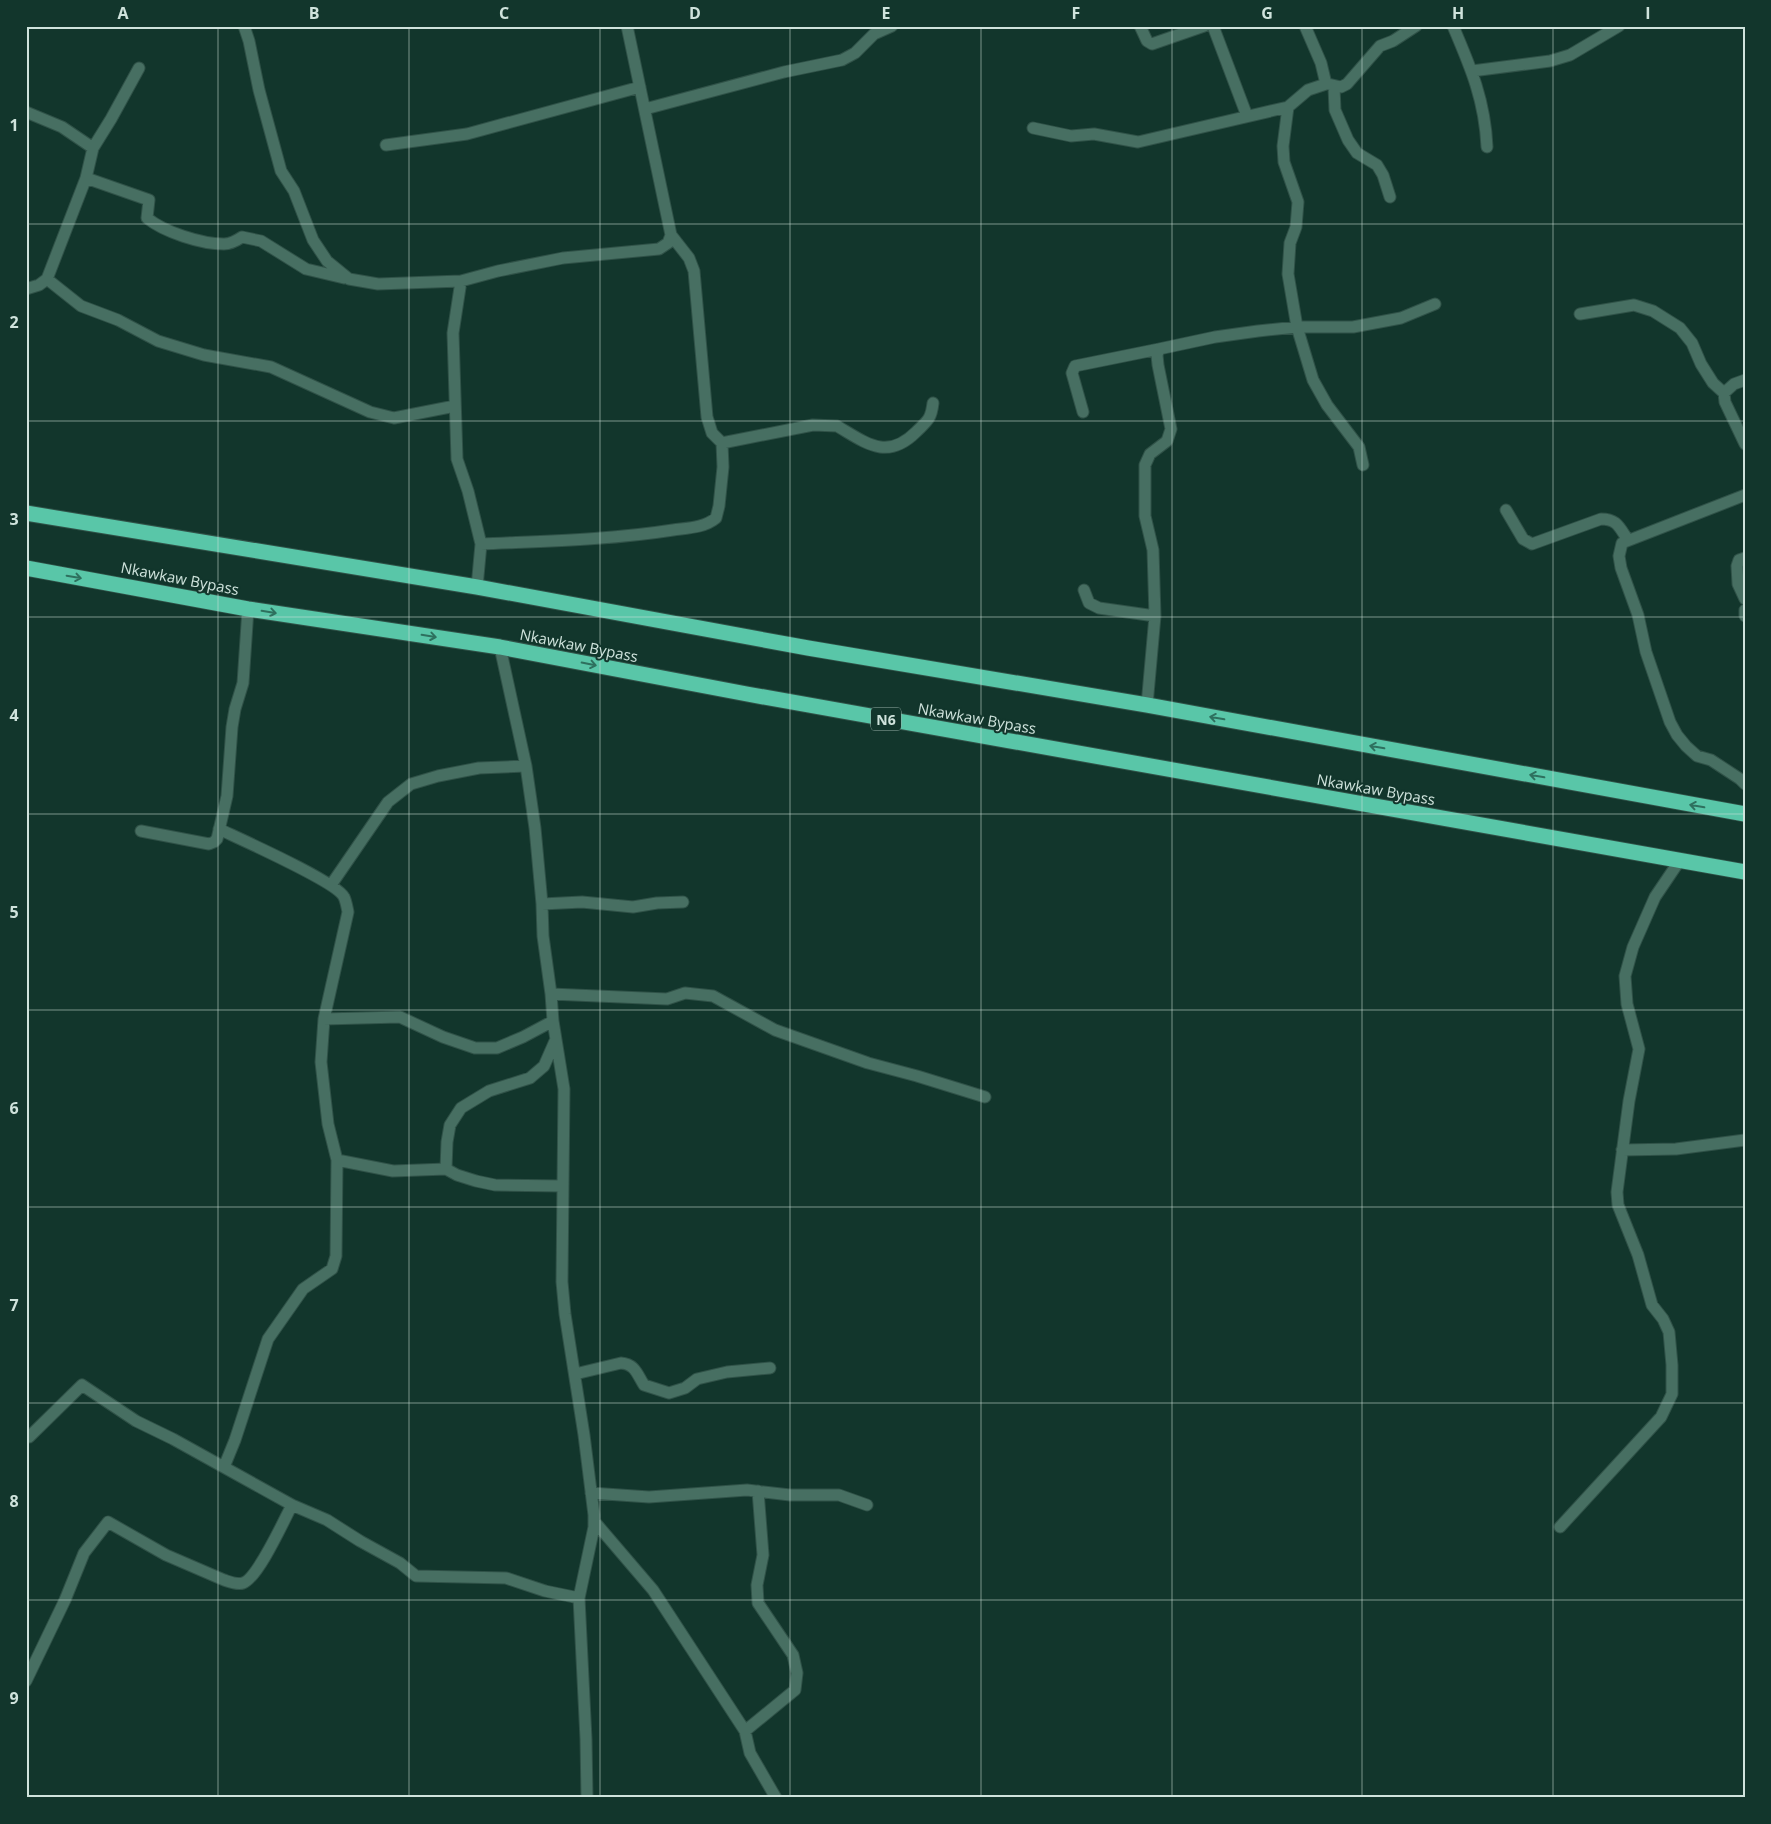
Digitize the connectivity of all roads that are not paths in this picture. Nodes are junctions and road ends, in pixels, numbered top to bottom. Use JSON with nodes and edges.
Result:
{"nodes":[{"id":1,"x":244,"y":26,"type":"edge"},
{"id":2,"x":627,"y":26,"type":"edge"},
{"id":3,"x":892,"y":26,"type":"edge"},
{"id":4,"x":1140,"y":26,"type":"edge"},
{"id":5,"x":1204,"y":26,"type":"edge"},
{"id":6,"x":1213,"y":26,"type":"edge"},
{"id":7,"x":1305,"y":26,"type":"edge"},
{"id":8,"x":1416,"y":26,"type":"edge"},
{"id":9,"x":1453,"y":26,"type":"edge"},
{"id":10,"x":1618,"y":26,"type":"edge"},
{"id":11,"x":139,"y":68,"type":"dead end"},
{"id":12,"x":1472,"y":71,"type":"junction"},
{"id":13,"x":1330,"y":85,"type":"junction"},
{"id":14,"x":640,"y":86,"type":"junction"},
{"id":15,"x":1288,"y":107,"type":"junction"},
{"id":16,"x":645,"y":109,"type":"junction"},
{"id":17,"x":26,"y":112,"type":"edge"},
{"id":18,"x":1247,"y":116,"type":"junction"},
{"id":19,"x":1033,"y":128,"type":"dead end"},
{"id":20,"x":386,"y":145,"type":"dead end"},
{"id":21,"x":1486,"y":147,"type":"dead end"},
{"id":22,"x":93,"y":148,"type":"junction"},
{"id":23,"x":86,"y":178,"type":"junction"},
{"id":24,"x":1390,"y":196,"type":"dead end"},
{"id":25,"x":672,"y":235,"type":"junction"},
{"id":26,"x":48,"y":279,"type":"junction"},
{"id":27,"x":349,"y":279,"type":"junction"},
{"id":28,"x":462,"y":281,"type":"junction"},
{"id":29,"x":26,"y":289,"type":"edge"},
{"id":30,"x":1436,"y":304,"type":"dead end"},
{"id":31,"x":1580,"y":314,"type":"dead end"},
{"id":32,"x":1298,"y":327,"type":"junction"},
{"id":33,"x":1159,"y":349,"type":"junction"},
{"id":34,"x":1745,"y":380,"type":"edge"},
{"id":35,"x":1724,"y":393,"type":"junction"},
{"id":36,"x":934,"y":403,"type":"dead end"},
{"id":37,"x":455,"y":406,"type":"junction"},
{"id":38,"x":1083,"y":412,"type":"dead end"},
{"id":39,"x":722,"y":443,"type":"junction"},
{"id":40,"x":1745,"y":444,"type":"edge"},
{"id":41,"x":1363,"y":465,"type":"dead end"},
{"id":42,"x":1745,"y":495,"type":"edge"},
{"id":43,"x":1506,"y":510,"type":"dead end"},
{"id":44,"x":26,"y":513,"type":"edge"},
{"id":45,"x":1628,"y":540,"type":"junction"},
{"id":46,"x":481,"y":544,"type":"junction"},
{"id":47,"x":1745,"y":558,"type":"edge"},
{"id":48,"x":26,"y":568,"type":"edge"},
{"id":49,"x":477,"y":587,"type":"junction"},
{"id":50,"x":1084,"y":590,"type":"dead end"},
{"id":51,"x":1745,"y":599,"type":"edge"},
{"id":52,"x":248,"y":609,"type":"junction"},
{"id":53,"x":1745,"y":610,"type":"edge"},
{"id":54,"x":1155,"y":616,"type":"junction"},
{"id":55,"x":1745,"y":616,"type":"edge"},
{"id":56,"x":500,"y":647,"type":"junction"},
{"id":57,"x":1147,"y":706,"type":"junction"},
{"id":58,"x":526,"y":766,"type":"junction"},
{"id":59,"x":1745,"y":784,"type":"edge"},
{"id":60,"x":1744,"y":811,"type":"edge"},
{"id":61,"x":219,"y":829,"type":"junction"},
{"id":62,"x":141,"y":831,"type":"dead end"},
{"id":63,"x":1680,"y":860,"type":"junction"},
{"id":64,"x":1745,"y":872,"type":"edge"},
{"id":65,"x":331,"y":885,"type":"junction"},
{"id":66,"x":683,"y":902,"type":"dead end"},
{"id":67,"x":542,"y":904,"type":"junction"},
{"id":68,"x":551,"y":994,"type":"junction"},
{"id":69,"x":324,"y":1019,"type":"junction"},
{"id":70,"x":553,"y":1022,"type":"junction"},
{"id":71,"x":555,"y":1041,"type":"junction"},
{"id":72,"x":985,"y":1097,"type":"dead end"},
{"id":73,"x":1745,"y":1140,"type":"edge"},
{"id":74,"x":1622,"y":1150,"type":"junction"},
{"id":75,"x":337,"y":1160,"type":"junction"},
{"id":76,"x":446,"y":1169,"type":"junction"},
{"id":77,"x":563,"y":1186,"type":"junction"},
{"id":78,"x":770,"y":1368,"type":"dead end"},
{"id":79,"x":575,"y":1374,"type":"junction"},
{"id":80,"x":29,"y":1437,"type":"dead end"},
{"id":81,"x":224,"y":1467,"type":"junction"},
{"id":82,"x":758,"y":1491,"type":"junction"},
{"id":83,"x":591,"y":1493,"type":"junction"},
{"id":84,"x":292,"y":1504,"type":"junction"},
{"id":85,"x":867,"y":1506,"type":"dead end"},
{"id":86,"x":594,"y":1521,"type":"junction"},
{"id":87,"x":1560,"y":1527,"type":"dead end"},
{"id":88,"x":579,"y":1598,"type":"junction"},
{"id":89,"x":26,"y":1681,"type":"edge"},
{"id":90,"x":745,"y":1731,"type":"junction"},
{"id":91,"x":587,"y":1798,"type":"edge"},
{"id":92,"x":776,"y":1798,"type":"edge"}],
"edges":[{"from":1,"to":27,"type":"street"},
{"from":2,"to":14,"type":"street"},
{"from":3,"to":16,"type":"street"},
{"from":4,"to":5,"type":"street"},
{"from":6,"to":18,"type":"street"},
{"from":7,"to":13,"type":"street"},
{"from":8,"to":13,"type":"street"},
{"from":9,"to":12,"type":"street"},
{"from":10,"to":12,"type":"street"},
{"from":11,"to":22,"type":"street"},
{"from":12,"to":21,"type":"street"},
{"from":13,"to":15,"type":"street"},
{"from":13,"to":24,"type":"street"},
{"from":14,"to":16,"type":"street"},
{"from":14,"to":20,"type":"street"},
{"from":15,"to":18,"type":"street"},
{"from":15,"to":32,"type":"street"},
{"from":16,"to":25,"type":"street"},
{"from":17,"to":22,"type":"street"},
{"from":18,"to":19,"type":"street"},
{"from":22,"to":23,"type":"street"},
{"from":23,"to":26,"type":"street"},
{"from":23,"to":27,"type":"street"},
{"from":25,"to":28,"type":"street"},
{"from":25,"to":39,"type":"street"},
{"from":26,"to":29,"type":"street"},
{"from":26,"to":37,"type":"street"},
{"from":27,"to":28,"type":"street"},
{"from":28,"to":37,"type":"street"},
{"from":30,"to":32,"type":"street"},
{"from":31,"to":35,"type":"street"},
{"from":32,"to":33,"type":"street"},
{"from":32,"to":41,"type":"street"},
{"from":33,"to":38,"type":"street"},
{"from":33,"to":54,"type":"street"},
{"from":34,"to":35,"type":"street"},
{"from":35,"to":40,"type":"street"},
{"from":36,"to":39,"type":"street"},
{"from":37,"to":46,"type":"street"},
{"from":39,"to":46,"type":"street"},
{"from":42,"to":45,"type":"street"},
{"from":43,"to":45,"type":"street"},
{"from":44,"to":49,"type":"highway"},
{"from":45,"to":59,"type":"street"},
{"from":46,"to":49,"type":"street"},
{"from":47,"to":51,"type":"street"},
{"from":48,"to":52,"type":"highway","name":"Nkawkaw Bypass","number":"N6","one_way":true},
{"from":49,"to":57,"type":"highway"},
{"from":50,"to":54,"type":"street"},
{"from":52,"to":56,"type":"highway","name":"Nkawkaw Bypass","number":"N6","one_way":true},
{"from":52,"to":61,"type":"street"},
{"from":53,"to":55,"type":"street"},
{"from":54,"to":57,"type":"street"},
{"from":56,"to":58,"type":"street"},
{"from":56,"to":63,"type":"highway","name":"Nkawkaw Bypass","number":"N6","one_way":true},
{"from":60,"to":57,"type":"highway","one_way":true},
{"from":58,"to":65,"type":"street"},
{"from":58,"to":67,"type":"street"},
{"from":61,"to":62,"type":"street"},
{"from":61,"to":65,"type":"street"},
{"from":63,"to":64,"type":"highway","name":"Nkawkaw Bypass","number":"N6"},
{"from":63,"to":74,"type":"street"},
{"from":65,"to":69,"type":"street"},
{"from":66,"to":67,"type":"street"},
{"from":67,"to":68,"type":"street"},
{"from":68,"to":70,"type":"street"},
{"from":68,"to":72,"type":"street"},
{"from":69,"to":70,"type":"street"},
{"from":69,"to":75,"type":"street"},
{"from":70,"to":71,"type":"street"},
{"from":71,"to":76,"type":"street"},
{"from":71,"to":77,"type":"street"},
{"from":73,"to":74,"type":"street"},
{"from":74,"to":87,"type":"street"},
{"from":75,"to":76,"type":"street"},
{"from":75,"to":81,"type":"street"},
{"from":76,"to":77,"type":"street"},
{"from":77,"to":79,"type":"street"},
{"from":78,"to":79,"type":"street"},
{"from":79,"to":83,"type":"street"},
{"from":80,"to":81,"type":"street"},
{"from":81,"to":84,"type":"street"},
{"from":82,"to":83,"type":"street"},
{"from":82,"to":85,"type":"street"},
{"from":82,"to":90,"type":"street"},
{"from":83,"to":86,"type":"street"},
{"from":84,"to":88,"type":"street"},
{"from":84,"to":89,"type":"street"},
{"from":86,"to":88,"type":"street"},
{"from":86,"to":90,"type":"street"},
{"from":88,"to":91,"type":"street"},
{"from":90,"to":92,"type":"street"}]}
